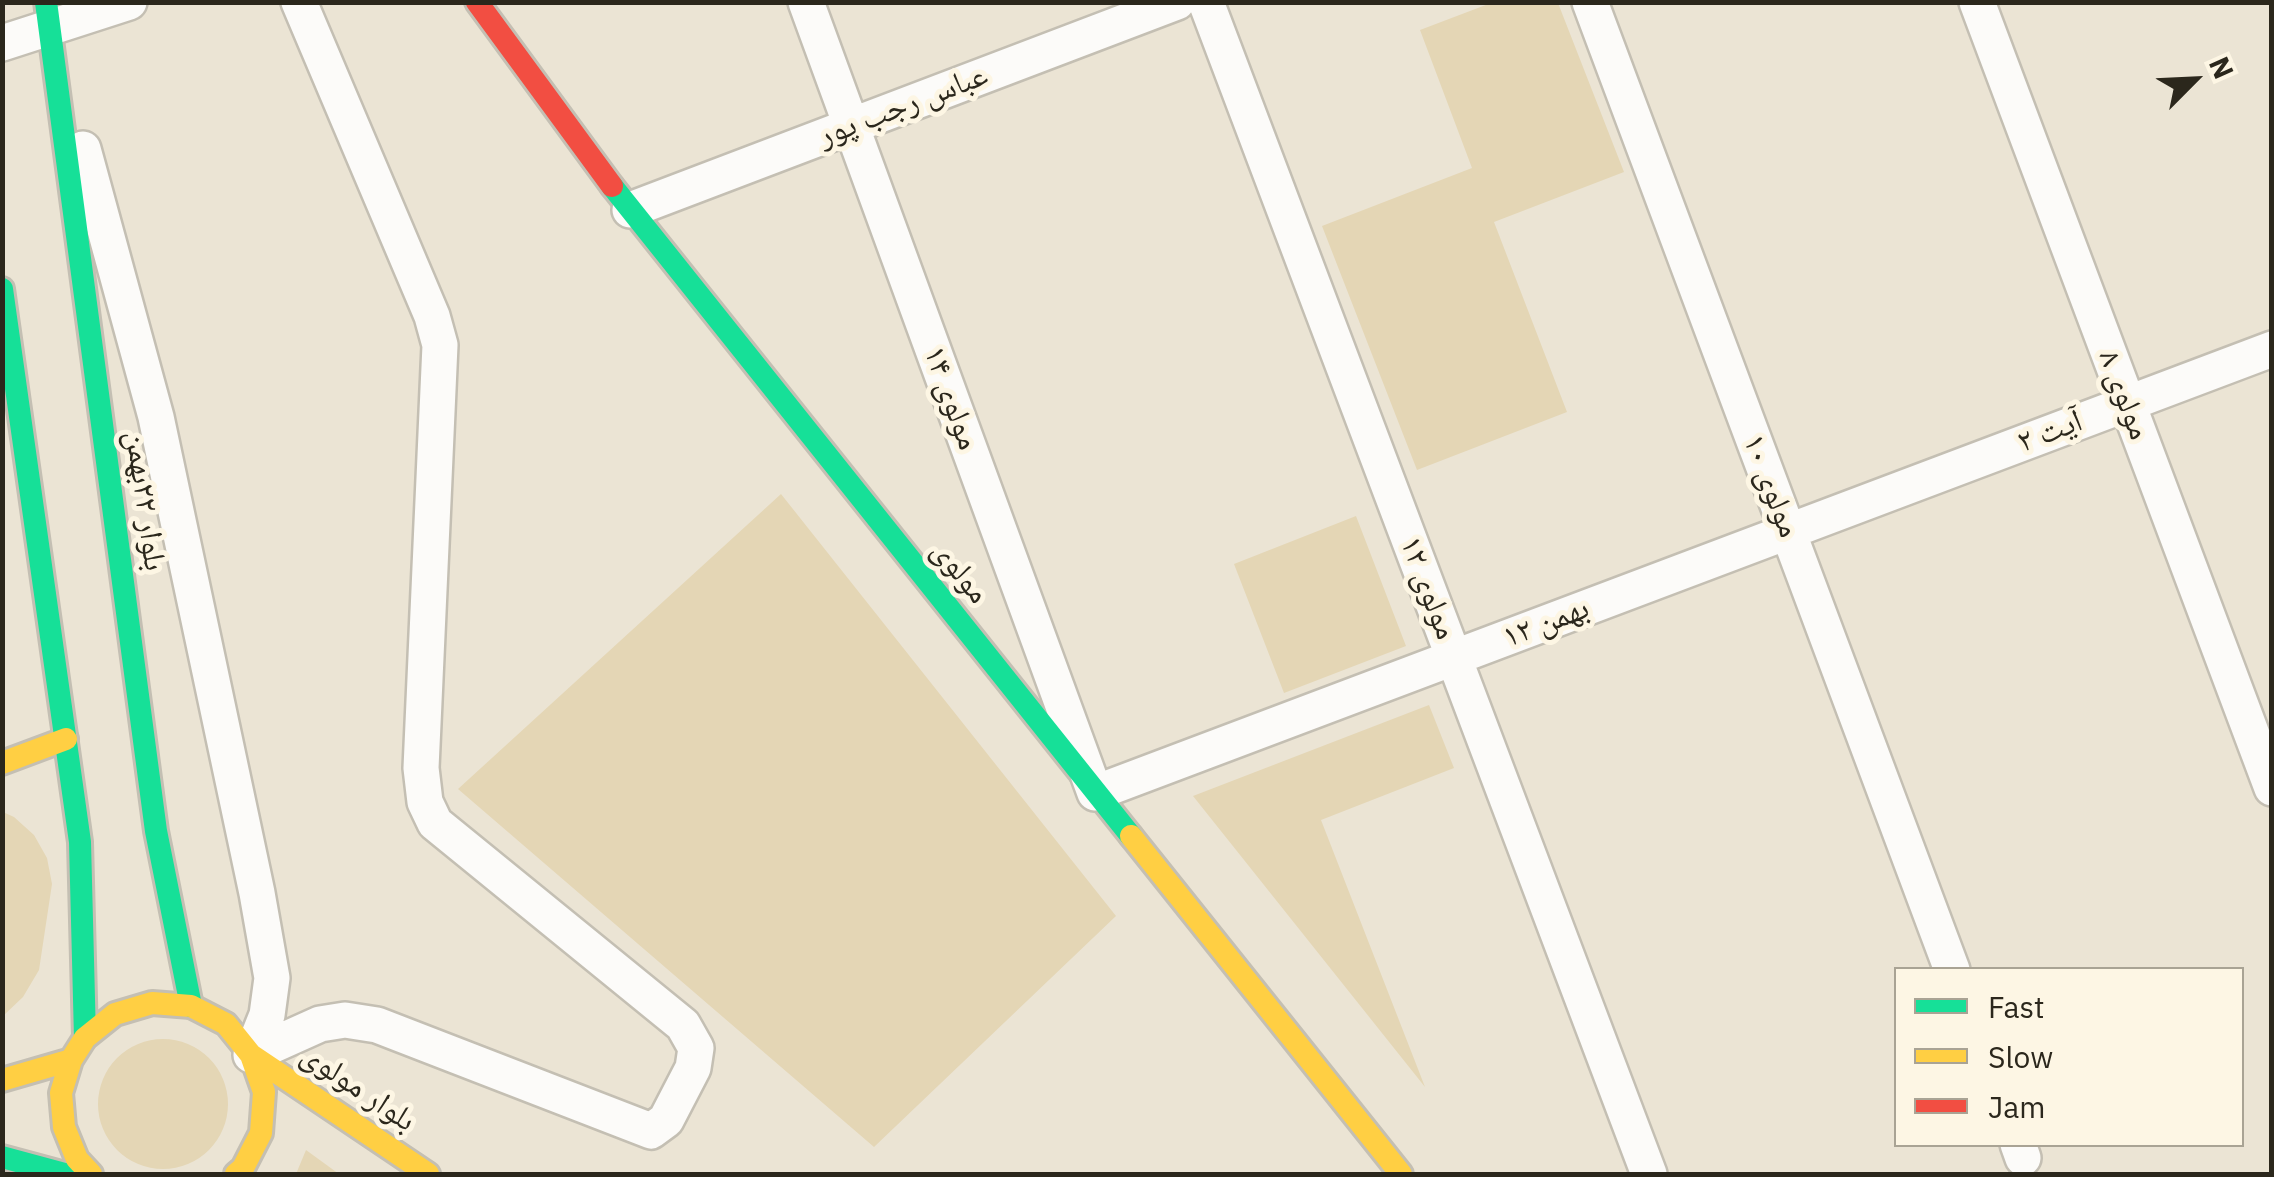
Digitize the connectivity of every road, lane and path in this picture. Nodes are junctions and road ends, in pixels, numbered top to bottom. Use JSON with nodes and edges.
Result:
{"nodes":[{"id":1,"x":129,"y":2,"type":"edge"},
{"id":2,"x":300,"y":2,"type":"edge"},
{"id":3,"x":478,"y":2,"type":"edge"},
{"id":4,"x":806,"y":2,"type":"edge"},
{"id":5,"x":1177,"y":2,"type":"edge"},
{"id":6,"x":1206,"y":2,"type":"edge"},
{"id":7,"x":1590,"y":2,"type":"edge"},
{"id":8,"x":1977,"y":2,"type":"edge"},
{"id":9,"x":48,"y":15,"type":"edge"},
{"id":10,"x":2,"y":43,"type":"edge"},
{"id":11,"x":852,"y":126,"type":"junction"},
{"id":12,"x":630,"y":210,"type":"junction"},
{"id":13,"x":2,"y":290,"type":"edge"},
{"id":14,"x":2272,"y":349,"type":"edge"},
{"id":15,"x":2127,"y":403,"type":"junction"},
{"id":16,"x":1884,"y":495,"type":"joint"},
{"id":17,"x":1788,"y":532,"type":"junction"},
{"id":18,"x":1454,"y":657,"type":"junction"},
{"id":19,"x":66,"y":739,"type":"junction"},
{"id":20,"x":2,"y":762,"type":"edge"},
{"id":21,"x":2272,"y":788,"type":"edge"},
{"id":22,"x":1095,"y":793,"type":"junction"},
{"id":23,"x":1951,"y":967,"type":"edge"},
{"id":24,"x":190,"y":1006,"type":"junction"},
{"id":25,"x":86,"y":1038,"type":"junction"},
{"id":26,"x":252,"y":1055,"type":"junction"},
{"id":27,"x":71,"y":1060,"type":"junction"},
{"id":28,"x":2,"y":1080,"type":"edge"},
{"id":29,"x":2,"y":1157,"type":"edge"},
{"id":30,"x":65,"y":1174,"type":"edge"},
{"id":31,"x":91,"y":1174,"type":"edge"},
{"id":32,"x":236,"y":1174,"type":"edge"},
{"id":33,"x":428,"y":1174,"type":"edge"},
{"id":34,"x":1401,"y":1174,"type":"edge"},
{"id":35,"x":1649,"y":1174,"type":"edge"}],
"edges":[{"from":1,"to":9,"type":"street"},
{"from":2,"to":26,"type":"street"},
{"from":3,"to":12,"type":"main road","name":"مولوی"},
{"from":4,"to":11,"type":"street","name":"مولوی ۱۴"},
{"from":5,"to":11,"type":"street","name":"عباس رجب پور"},
{"from":6,"to":18,"type":"street","name":"مولوی ۱۲"},
{"from":7,"to":17,"type":"street","name":"مولوی ۱۰"},
{"from":8,"to":15,"type":"street","name":"مولوی ۸"},
{"from":9,"to":10,"type":"street"},
{"from":9,"to":24,"type":"main road","name":"بلوار ۲۲بهمن"},
{"from":9,"to":26,"type":"street"},
{"from":11,"to":12,"type":"street","name":"عباس رجب پور"},
{"from":11,"to":22,"type":"street","name":"مولوی ۱۴"},
{"from":12,"to":22,"type":"main road","name":"مولوی"},
{"from":13,"to":19,"type":"main road"},
{"from":14,"to":15,"type":"street","name":"آیت ۲"},
{"from":15,"to":16,"type":"street","name":"آیت ۲"},
{"from":15,"to":21,"type":"street","name":"مولوی ۸"},
{"from":16,"to":17,"type":"street","name":"بهمن ۱۲"},
{"from":17,"to":18,"type":"street","name":"بهمن ۱۲"},
{"from":17,"to":23,"type":"street","name":"مولوی ۱۰"},
{"from":18,"to":22,"type":"street","name":"بهمن ۱۲"},
{"from":18,"to":35,"type":"street","name":"مولوی ۱۲"},
{"from":19,"to":20,"type":"main road"},
{"from":19,"to":25,"type":"main road"},
{"from":22,"to":34,"type":"main road","name":"مولوی"},
{"from":24,"to":25,"type":"main road"},
{"from":24,"to":26,"type":"main road","name":"بلوار مولوی"},
{"from":25,"to":27,"type":"main road"},
{"from":26,"to":32,"type":"main road"},
{"from":26,"to":33,"type":"main road","name":"بلوار مولوی"},
{"from":27,"to":28,"type":"main road"},
{"from":27,"to":31,"type":"main road"},
{"from":29,"to":30,"type":"main road"}]}
